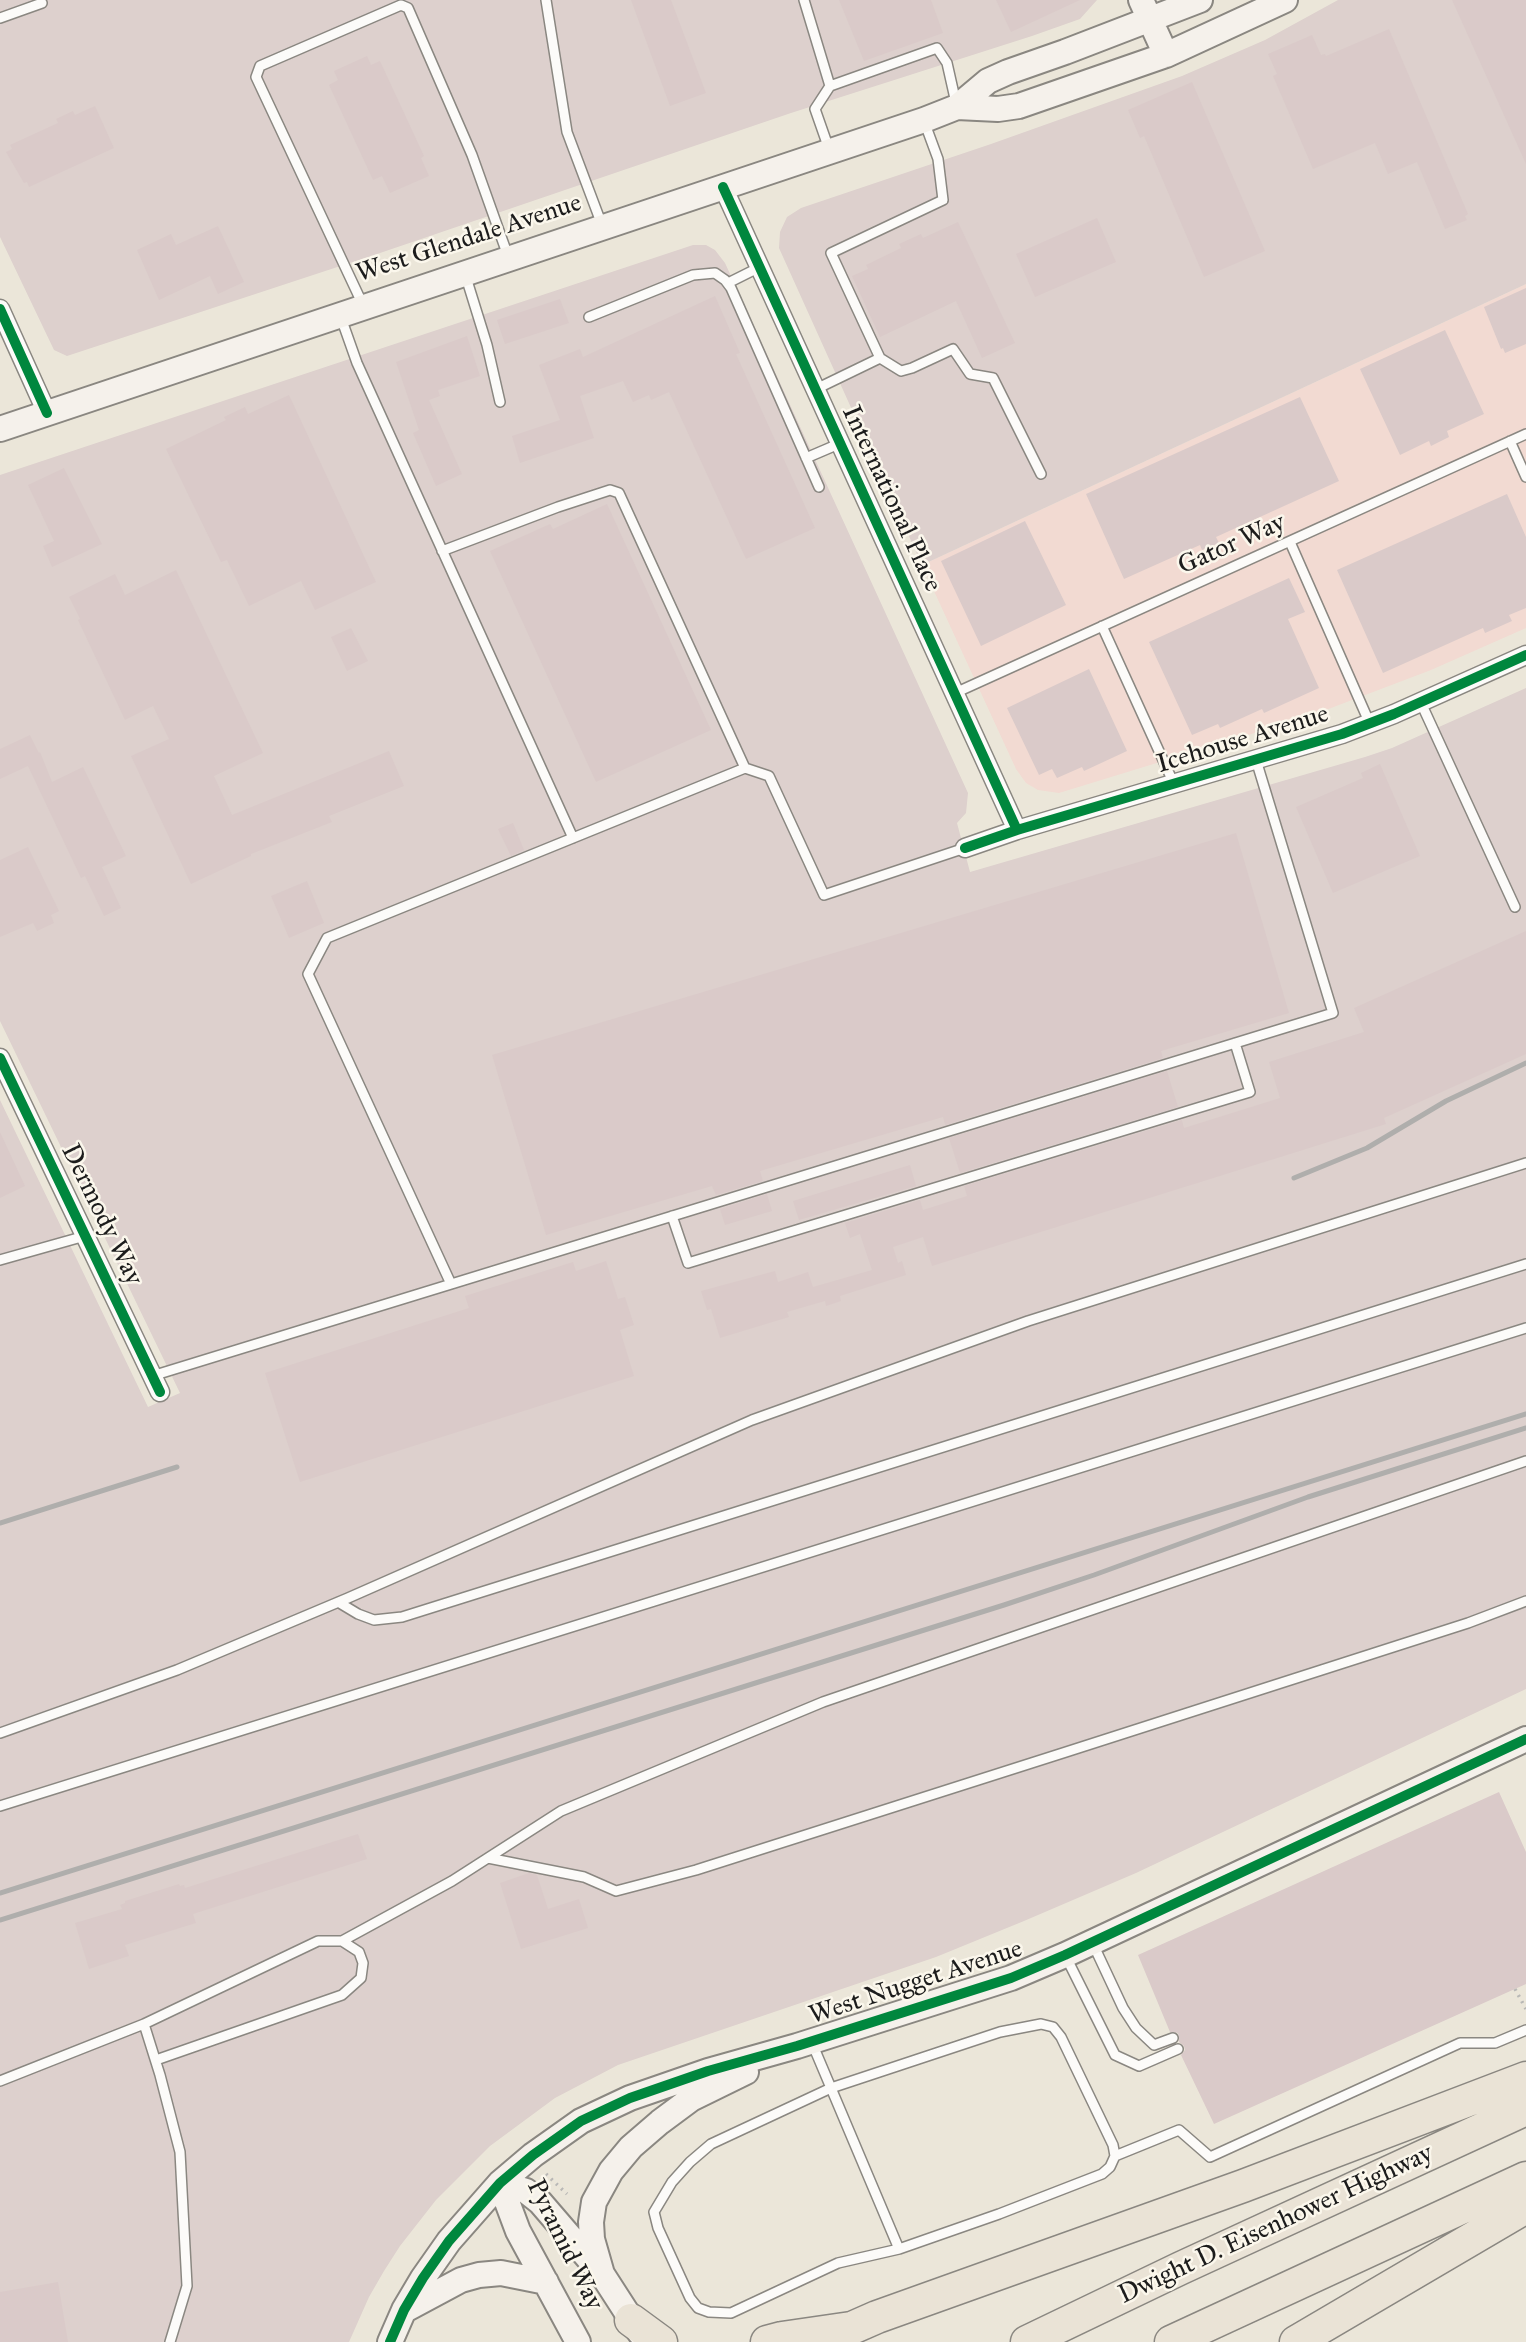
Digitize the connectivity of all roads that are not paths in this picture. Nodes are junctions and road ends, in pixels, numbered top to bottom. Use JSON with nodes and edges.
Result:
{"nodes":[{"id":1,"x":546,"y":0,"type":"edge"},
{"id":2,"x":804,"y":0,"type":"edge"},
{"id":3,"x":1200,"y":0,"type":"edge"},
{"id":4,"x":1285,"y":0,"type":"edge"},
{"id":5,"x":42,"y":3,"type":"dead end"},
{"id":6,"x":1146,"y":10,"type":"edge"},
{"id":7,"x":0,"y":18,"type":"edge"},
{"id":8,"x":1166,"y":55,"type":"junction"},
{"id":9,"x":830,"y":86,"type":"junction"},
{"id":10,"x":957,"y":107,"type":"junction"},
{"id":11,"x":924,"y":120,"type":"junction"},
{"id":12,"x":830,"y":150,"type":"junction"},
{"id":13,"x":723,"y":187,"type":"junction"},
{"id":14,"x":603,"y":227,"type":"junction"},
{"id":15,"x":508,"y":258,"type":"junction"},
{"id":16,"x":760,"y":267,"type":"junction"},
{"id":17,"x":464,"y":273,"type":"junction"},
{"id":18,"x":728,"y":283,"type":"junction"},
{"id":19,"x":364,"y":306,"type":"junction"},
{"id":20,"x":0,"y":309,"type":"edge"},
{"id":21,"x":340,"y":314,"type":"junction"},
{"id":22,"x":589,"y":317,"type":"dead end"},
{"id":23,"x":880,"y":358,"type":"junction"},
{"id":24,"x":816,"y":389,"type":"junction"},
{"id":25,"x":500,"y":402,"type":"dead end"},
{"id":26,"x":47,"y":413,"type":"junction"},
{"id":27,"x":0,"y":429,"type":"edge"},
{"id":28,"x":1526,"y":434,"type":"edge"},
{"id":29,"x":1510,"y":441,"type":"junction"},
{"id":30,"x":841,"y":443,"type":"junction"},
{"id":31,"x":806,"y":458,"type":"junction"},
{"id":32,"x":1041,"y":474,"type":"dead end"},
{"id":33,"x":1526,"y":478,"type":"edge"},
{"id":34,"x":819,"y":487,"type":"dead end"},
{"id":35,"x":1290,"y":542,"type":"junction"},
{"id":36,"x":442,"y":551,"type":"junction"},
{"id":37,"x":1102,"y":626,"type":"junction"},
{"id":38,"x":1526,"y":655,"type":"edge"},
{"id":39,"x":955,"y":693,"type":"junction"},
{"id":40,"x":1421,"y":702,"type":"junction"},
{"id":41,"x":1370,"y":724,"type":"junction"},
{"id":42,"x":1256,"y":760,"type":"junction"},
{"id":43,"x":745,"y":768,"type":"junction"},
{"id":44,"x":1174,"y":784,"type":"junction"},
{"id":45,"x":1017,"y":830,"type":"junction"},
{"id":46,"x":573,"y":838,"type":"junction"},
{"id":47,"x":965,"y":848,"type":"joint"},
{"id":48,"x":1515,"y":907,"type":"dead end"},
{"id":49,"x":1235,"y":1043,"type":"junction"},
{"id":50,"x":0,"y":1058,"type":"edge"},
{"id":51,"x":7,"y":1091,"type":"edge"},
{"id":52,"x":1526,"y":1163,"type":"edge"},
{"id":53,"x":672,"y":1216,"type":"junction"},
{"id":54,"x":85,"y":1236,"type":"junction"},
{"id":55,"x":0,"y":1260,"type":"edge"},
{"id":56,"x":1526,"y":1264,"type":"edge"},
{"id":57,"x":452,"y":1284,"type":"junction"},
{"id":58,"x":1526,"y":1328,"type":"edge"},
{"id":59,"x":156,"y":1384,"type":"joint"},
{"id":60,"x":1526,"y":1461,"type":"edge"},
{"id":61,"x":1526,"y":1601,"type":"edge"},
{"id":62,"x":338,"y":1602,"type":"junction"},
{"id":63,"x":0,"y":1733,"type":"edge"},
{"id":64,"x":1526,"y":1739,"type":"edge"},
{"id":65,"x":0,"y":1806,"type":"edge"},
{"id":66,"x":488,"y":1858,"type":"junction"},
{"id":67,"x":342,"y":1941,"type":"junction"},
{"id":68,"x":1092,"y":1942,"type":"junction"},
{"id":69,"x":1065,"y":1955,"type":"junction"},
{"id":70,"x":145,"y":2024,"type":"junction"},
{"id":71,"x":1526,"y":2030,"type":"edge"},
{"id":72,"x":1173,"y":2038,"type":"dead end"},
{"id":73,"x":804,"y":2044,"type":"junction"},
{"id":74,"x":1178,"y":2049,"type":"dead end"},
{"id":75,"x":156,"y":2060,"type":"junction"},
{"id":76,"x":1526,"y":2078,"type":"edge"},
{"id":77,"x":0,"y":2081,"type":"edge"},
{"id":78,"x":831,"y":2088,"type":"junction"},
{"id":79,"x":1526,"y":2109,"type":"edge"},
{"id":80,"x":1115,"y":2157,"type":"junction"},
{"id":81,"x":1526,"y":2178,"type":"edge"},
{"id":82,"x":500,"y":2183,"type":"junction"},
{"id":83,"x":1526,"y":2207,"type":"edge"},
{"id":84,"x":899,"y":2249,"type":"junction"},
{"id":85,"x":602,"y":2274,"type":"junction"},
{"id":86,"x":546,"y":2282,"type":"junction"},
{"id":87,"x":404,"y":2310,"type":"junction"},
{"id":88,"x":639,"y":2331,"type":"edge"},
{"id":89,"x":840,"y":2335,"type":"edge"},
{"id":90,"x":170,"y":2342,"type":"edge"},
{"id":91,"x":390,"y":2342,"type":"edge"},
{"id":92,"x":578,"y":2342,"type":"edge"},
{"id":93,"x":661,"y":2342,"type":"edge"},
{"id":94,"x":767,"y":2342,"type":"edge"},
{"id":95,"x":1027,"y":2342,"type":"edge"},
{"id":96,"x":1171,"y":2342,"type":"edge"},
{"id":97,"x":1296,"y":2342,"type":"edge"}],
"edges":[{"from":1,"to":14,"type":"lane"},
{"from":2,"to":9,"type":"lane"},
{"from":3,"to":6,"type":"street","name":"West Glendale Avenue"},
{"from":4,"to":8,"type":"street","name":"West Glendale Avenue"},
{"from":5,"to":7,"type":"lane"},
{"from":6,"to":8,"type":"street"},
{"from":6,"to":10,"type":"street","name":"West Glendale Avenue"},
{"from":8,"to":10,"type":"street","name":"West Glendale Avenue"},
{"from":9,"to":10,"type":"lane"},
{"from":9,"to":12,"type":"lane"},
{"from":10,"to":11,"type":"street","name":"West Glendale Avenue"},
{"from":11,"to":12,"type":"street","name":"West Glendale Avenue"},
{"from":11,"to":23,"type":"lane"},
{"from":12,"to":13,"type":"street","name":"West Glendale Avenue"},
{"from":13,"to":14,"type":"street","name":"West Glendale Avenue"},
{"from":13,"to":16,"type":"street","name":"International Place"},
{"from":14,"to":15,"type":"street","name":"West Glendale Avenue"},
{"from":15,"to":17,"type":"street","name":"West Glendale Avenue"},
{"from":15,"to":19,"type":"lane"},
{"from":16,"to":18,"type":"lane"},
{"from":16,"to":24,"type":"street","name":"International Place"},
{"from":17,"to":19,"type":"street","name":"West Glendale Avenue"},
{"from":17,"to":25,"type":"lane"},
{"from":18,"to":22,"type":"lane"},
{"from":18,"to":31,"type":"lane"},
{"from":19,"to":21,"type":"street","name":"West Glendale Avenue"},
{"from":20,"to":26,"type":"street"},
{"from":21,"to":26,"type":"street","name":"West Glendale Avenue"},
{"from":21,"to":36,"type":"lane"},
{"from":23,"to":24,"type":"lane"},
{"from":23,"to":32,"type":"lane"},
{"from":24,"to":30,"type":"street","name":"International Place"},
{"from":26,"to":27,"type":"street","name":"West Glendale Avenue"},
{"from":28,"to":29,"type":"lane","name":"Gator Way"},
{"from":29,"to":33,"type":"lane"},
{"from":29,"to":35,"type":"lane","name":"Gator Way"},
{"from":30,"to":31,"type":"lane"},
{"from":30,"to":39,"type":"street","name":"International Place"},
{"from":31,"to":34,"type":"lane"},
{"from":35,"to":37,"type":"lane","name":"Gator Way"},
{"from":35,"to":41,"type":"lane"},
{"from":36,"to":43,"type":"lane"},
{"from":36,"to":46,"type":"lane"},
{"from":37,"to":39,"type":"lane","name":"Gator Way"},
{"from":37,"to":44,"type":"lane"},
{"from":38,"to":40,"type":"street","name":"Icehouse Avenue"},
{"from":39,"to":45,"type":"street","name":"International Place"},
{"from":40,"to":41,"type":"street","name":"Icehouse Avenue"},
{"from":40,"to":48,"type":"lane"},
{"from":41,"to":42,"type":"street","name":"Icehouse Avenue"},
{"from":42,"to":44,"type":"street","name":"Icehouse Avenue"},
{"from":42,"to":49,"type":"lane"},
{"from":43,"to":46,"type":"lane"},
{"from":43,"to":47,"type":"lane"},
{"from":44,"to":45,"type":"street","name":"Icehouse Avenue"},
{"from":45,"to":47,"type":"street","name":"Icehouse Avenue"},
{"from":46,"to":57,"type":"lane"},
{"from":49,"to":53,"type":"lane"},
{"from":49,"to":53,"type":"lane"},
{"from":50,"to":51,"type":"street","name":"Dermody Way"},
{"from":51,"to":54,"type":"street","name":"Dermody Way"},
{"from":52,"to":62,"type":"lane"},
{"from":53,"to":57,"type":"lane"},
{"from":54,"to":55,"type":"lane"},
{"from":54,"to":59,"type":"street","name":"Dermody Way"},
{"from":56,"to":62,"type":"lane"},
{"from":57,"to":59,"type":"lane"},
{"from":58,"to":65,"type":"lane"},
{"from":60,"to":66,"type":"lane"},
{"from":61,"to":66,"type":"lane"},
{"from":62,"to":63,"type":"lane"},
{"from":64,"to":68,"type":"street","name":"West Nugget Avenue"},
{"from":66,"to":67,"type":"lane"},
{"from":67,"to":70,"type":"lane"},
{"from":67,"to":75,"type":"lane"},
{"from":68,"to":69,"type":"street","name":"West Nugget Avenue"},
{"from":68,"to":72,"type":"lane"},
{"from":69,"to":73,"type":"street","name":"West Nugget Avenue"},
{"from":69,"to":74,"type":"lane"},
{"from":70,"to":75,"type":"lane"},
{"from":70,"to":77,"type":"lane"},
{"from":71,"to":80,"type":"lane"},
{"from":73,"to":78,"type":"lane"},
{"from":73,"to":82,"type":"street","name":"West Nugget Avenue"},
{"from":73,"to":85,"type":"street"},
{"from":75,"to":90,"type":"lane"},
{"from":76,"to":89,"type":"highway"},
{"from":78,"to":80,"type":"lane"},
{"from":78,"to":84,"type":"lane"},
{"from":78,"to":84,"type":"lane"},
{"from":79,"to":95,"type":"highway","name":"Dwight D. Eisenhower Highway"},
{"from":80,"to":84,"type":"lane"},
{"from":81,"to":96,"type":"highway"},
{"from":82,"to":85,"type":"street","name":"Pyramid Way"},
{"from":82,"to":86,"type":"street","name":"Pyramid Way"},
{"from":82,"to":87,"type":"street","name":"West Nugget Avenue"},
{"from":83,"to":97,"type":"highway"},
{"from":85,"to":88,"type":"street","name":"Pyramid Way"},
{"from":86,"to":87,"type":"street"},
{"from":86,"to":92,"type":"street","name":"Pyramid Way"},
{"from":87,"to":91,"type":"street","name":"West Nugget Avenue"},
{"from":88,"to":93,"type":"highway"},
{"from":89,"to":94,"type":"highway"}]}
